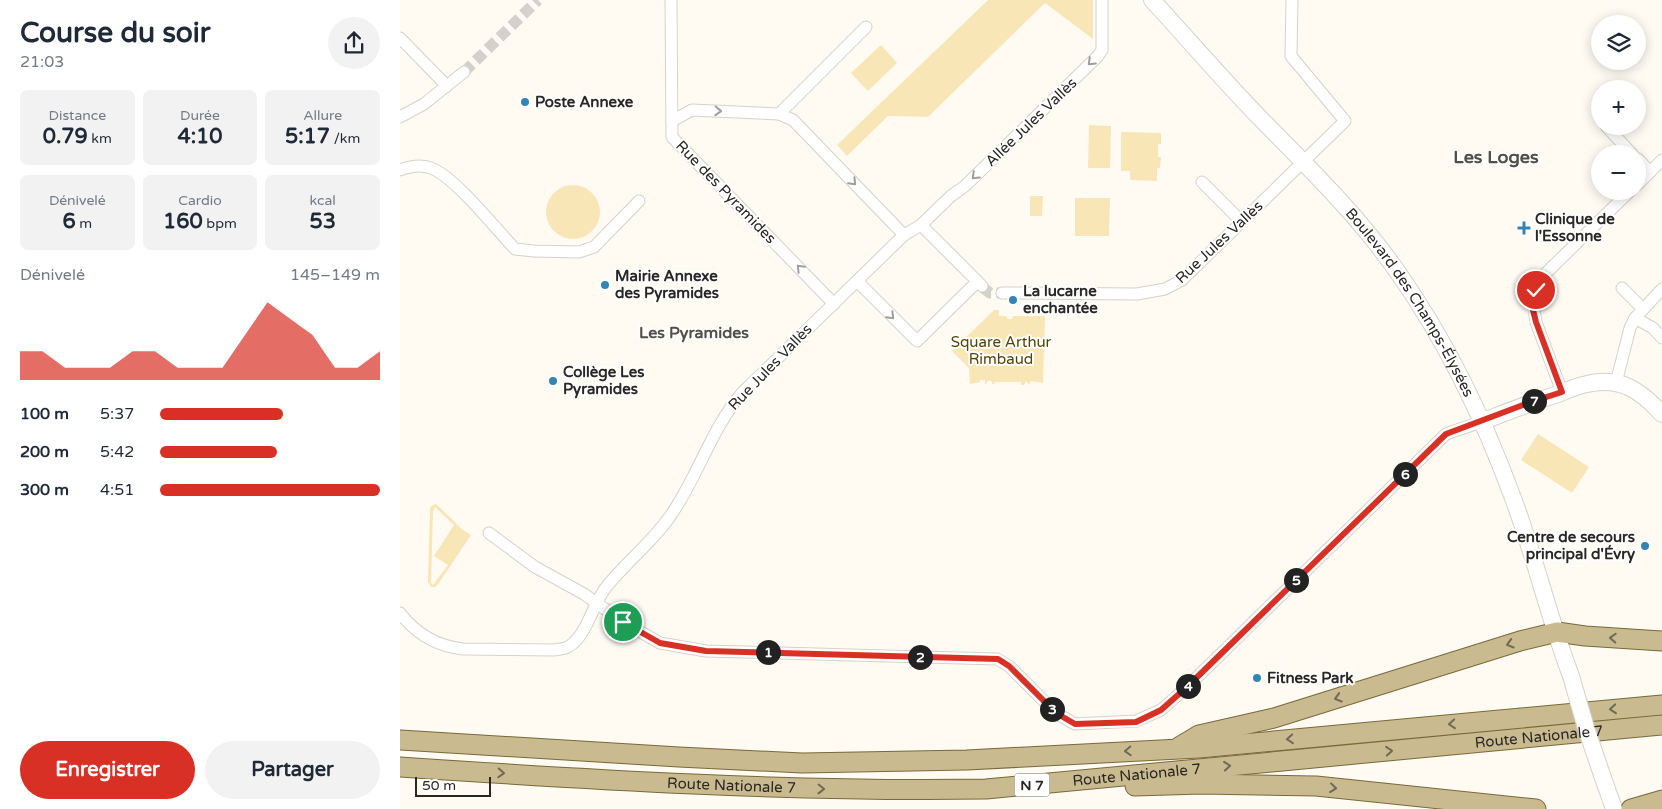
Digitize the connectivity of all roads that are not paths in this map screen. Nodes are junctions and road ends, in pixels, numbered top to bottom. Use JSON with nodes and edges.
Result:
{"nodes":[{"id":1,"x":671,"y":0,"type":"edge"},
{"id":2,"x":1102,"y":0,"type":"edge"},
{"id":3,"x":1152,"y":0,"type":"edge"},
{"id":4,"x":1292,"y":0,"type":"edge"},
{"id":5,"x":866,"y":27,"type":"dead end"},
{"id":6,"x":400,"y":38,"type":"edge"},
{"id":7,"x":464,"y":72,"type":"tunnel mouth"},
{"id":8,"x":447,"y":86,"type":"junction"},
{"id":9,"x":779,"y":114,"type":"junction"},
{"id":10,"x":400,"y":117,"type":"edge"},
{"id":11,"x":672,"y":121,"type":"junction"},
{"id":12,"x":1614,"y":135,"type":"edge"},
{"id":13,"x":1624,"y":145,"type":"edge"},
{"id":14,"x":1662,"y":160,"type":"edge"},
{"id":15,"x":1303,"y":162,"type":"junction"},
{"id":16,"x":1646,"y":168,"type":"edge"},
{"id":17,"x":400,"y":170,"type":"edge"},
{"id":18,"x":1650,"y":172,"type":"junction"},
{"id":19,"x":1646,"y":176,"type":"edge"},
{"id":20,"x":1202,"y":182,"type":"dead end"},
{"id":21,"x":1621,"y":200,"type":"edge"},
{"id":22,"x":639,"y":202,"type":"dead end"},
{"id":23,"x":1241,"y":222,"type":"junction"},
{"id":24,"x":922,"y":225,"type":"junction"},
{"id":25,"x":904,"y":235,"type":"junction"},
{"id":26,"x":857,"y":281,"type":"junction"},
{"id":27,"x":1622,"y":288,"type":"dead end"},
{"id":28,"x":1662,"y":289,"type":"edge"},
{"id":29,"x":1002,"y":293,"type":"tunnel mouth"},
{"id":30,"x":834,"y":304,"type":"junction"},
{"id":31,"x":1642,"y":308,"type":"junction"},
{"id":32,"x":1635,"y":318,"type":"junction"},
{"id":33,"x":1662,"y":338,"type":"edge"},
{"id":34,"x":1616,"y":383,"type":"junction"},
{"id":35,"x":1562,"y":392,"type":"junction"},
{"id":36,"x":1662,"y":414,"type":"edge"},
{"id":37,"x":1481,"y":422,"type":"junction"},
{"id":38,"x":489,"y":533,"type":"dead end"},
{"id":39,"x":598,"y":603,"type":"junction"},
{"id":40,"x":400,"y":613,"type":"edge"},
{"id":41,"x":1557,"y":632,"type":"junction"},
{"id":42,"x":1662,"y":641,"type":"edge"},
{"id":43,"x":1662,"y":705,"type":"edge"},
{"id":44,"x":1662,"y":725,"type":"edge"},
{"id":45,"x":400,"y":740,"type":"edge"},
{"id":46,"x":1176,"y":749,"type":"junction"},
{"id":47,"x":400,"y":767,"type":"edge"},
{"id":48,"x":436,"y":769,"type":"junction"},
{"id":49,"x":400,"y":780,"type":"edge"},
{"id":50,"x":986,"y":789,"type":"junction"},
{"id":51,"x":1662,"y":800,"type":"edge"},
{"id":52,"x":1536,"y":809,"type":"edge"},
{"id":53,"x":1614,"y":809,"type":"edge"},
{"id":54,"x":1631,"y":809,"type":"edge"}],
"edges":[{"from":1,"to":11,"type":"street","name":"Rue des Pyramides"},
{"from":2,"to":24,"type":"street","name":"Allée Jules Vallès","one_way":true},
{"from":3,"to":15,"type":"main road","name":"Boulevard des Champs-Élysées"},
{"from":4,"to":15,"type":"street","name":"Rue Jules Vallès"},
{"from":5,"to":9,"type":"street"},
{"from":6,"to":8,"type":"street"},
{"from":7,"to":8,"type":"street"},
{"from":8,"to":10,"type":"street"},
{"from":11,"to":9,"type":"street","one_way":true},
{"from":9,"to":25,"type":"street","one_way":true},
{"from":30,"to":11,"type":"street","name":"Rue des Pyramides","one_way":true},
{"from":12,"to":13,"type":"street"},
{"from":14,"to":18,"type":"street"},
{"from":15,"to":23,"type":"street","name":"Rue Jules Vallès"},
{"from":15,"to":37,"type":"main road","name":"Boulevard des Champs-Élysées"},
{"from":16,"to":18,"type":"street"},
{"from":17,"to":22,"type":"street"},
{"from":18,"to":19,"type":"street"},
{"from":20,"to":23,"type":"street"},
{"from":21,"to":35,"type":"street"},
{"from":23,"to":29,"type":"street","name":"Rue Jules Vallès"},
{"from":24,"to":25,"type":"street","name":"Rue Jules Vallès"},
{"from":26,"to":24,"type":"street","one_way":true},
{"from":25,"to":26,"type":"street","name":"Rue Jules Vallès"},
{"from":26,"to":30,"type":"street","name":"Rue Jules Vallès"},
{"from":27,"to":31,"type":"street"},
{"from":28,"to":31,"type":"street"},
{"from":30,"to":39,"type":"street","name":"Rue Jules Vallès"},
{"from":31,"to":32,"type":"street"},
{"from":32,"to":33,"type":"street"},
{"from":32,"to":34,"type":"street"},
{"from":34,"to":35,"type":"main road"},
{"from":34,"to":36,"type":"main road"},
{"from":35,"to":37,"type":"main road"},
{"from":37,"to":39,"type":"street"},
{"from":37,"to":41,"type":"main road","name":"Boulevard des Champs-Élysées"},
{"from":38,"to":39,"type":"street"},
{"from":39,"to":40,"type":"street","name":"Rue Jules Vallès"},
{"from":42,"to":41,"type":"main road","one_way":true},
{"from":41,"to":46,"type":"main road","one_way":true},
{"from":41,"to":53,"type":"main road","name":"Boulevard des Champs-Élysées","bridge":true},
{"from":43,"to":46,"type":"main road","name":"Route Nationale 7","number":"N 7","one_way":true},
{"from":50,"to":44,"type":"main road","name":"Route Nationale 7","number":"N 7","one_way":true},
{"from":46,"to":45,"type":"main road","name":"Route Nationale 7","number":"N 7","one_way":true},
{"from":47,"to":48,"type":"main road","name":"Route Nationale 7","number":"N 7"},
{"from":48,"to":49,"type":"main road"},
{"from":48,"to":50,"type":"main road","name":"Route Nationale 7","number":"N 7","one_way":true},
{"from":50,"to":52,"type":"main road","one_way":true},
{"from":51,"to":54,"type":"main road"}]}
